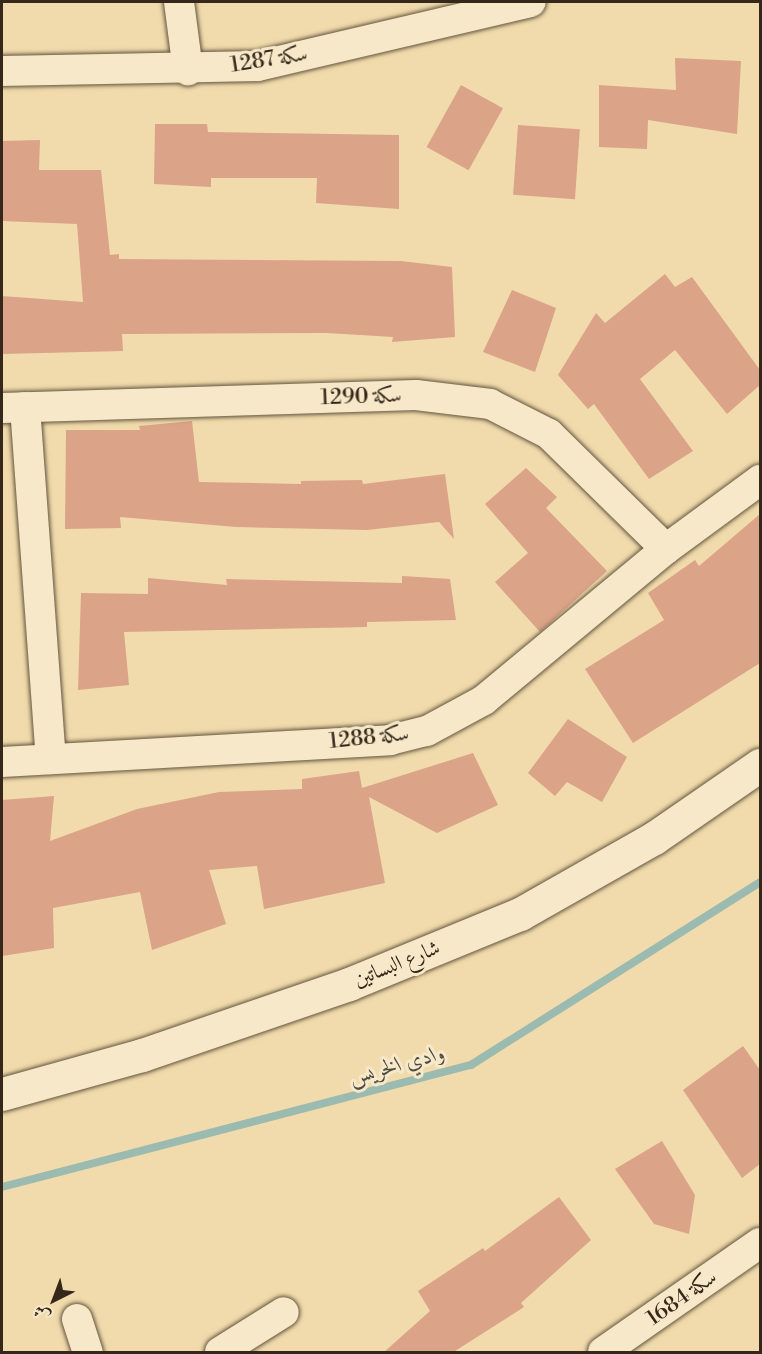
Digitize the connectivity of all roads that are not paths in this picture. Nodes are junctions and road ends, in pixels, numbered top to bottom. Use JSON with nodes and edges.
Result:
{"nodes":[{"id":1,"x":179,"y":2,"type":"edge"},
{"id":2,"x":524,"y":2,"type":"edge"},
{"id":3,"x":188,"y":70,"type":"junction"},
{"id":4,"x":2,"y":71,"type":"edge"},
{"id":5,"x":13,"y":407,"type":"edge"},
{"id":6,"x":760,"y":480,"type":"edge"},
{"id":7,"x":666,"y":549,"type":"junction"},
{"id":8,"x":51,"y":759,"type":"junction"},
{"id":9,"x":2,"y":762,"type":"edge"},
{"id":10,"x":760,"y":765,"type":"edge"},
{"id":11,"x":2,"y":1094,"type":"edge"},
{"id":12,"x":760,"y":1243,"type":"edge"},
{"id":13,"x":284,"y":1312,"type":"dead end"},
{"id":14,"x":77,"y":1320,"type":"dead end"},
{"id":15,"x":88,"y":1353,"type":"edge"},
{"id":16,"x":220,"y":1353,"type":"edge"},
{"id":17,"x":603,"y":1353,"type":"edge"}],
"edges":[{"from":1,"to":3,"type":"street"},
{"from":2,"to":3,"type":"street","name":"سكة 1287"},
{"from":3,"to":4,"type":"street","name":"سكة 1287"},
{"from":5,"to":7,"type":"street","name":"سكة 1290"},
{"from":5,"to":8,"type":"street"},
{"from":6,"to":7,"type":"street","name":"سكة 1288"},
{"from":7,"to":8,"type":"street","name":"سكة 1288"},
{"from":8,"to":9,"type":"street","name":"سكة 1288"},
{"from":10,"to":11,"type":"street","name":"شارع البساتين"},
{"from":12,"to":17,"type":"street","name":"سكة 1684"},
{"from":13,"to":16,"type":"street"},
{"from":14,"to":15,"type":"street"}]}
